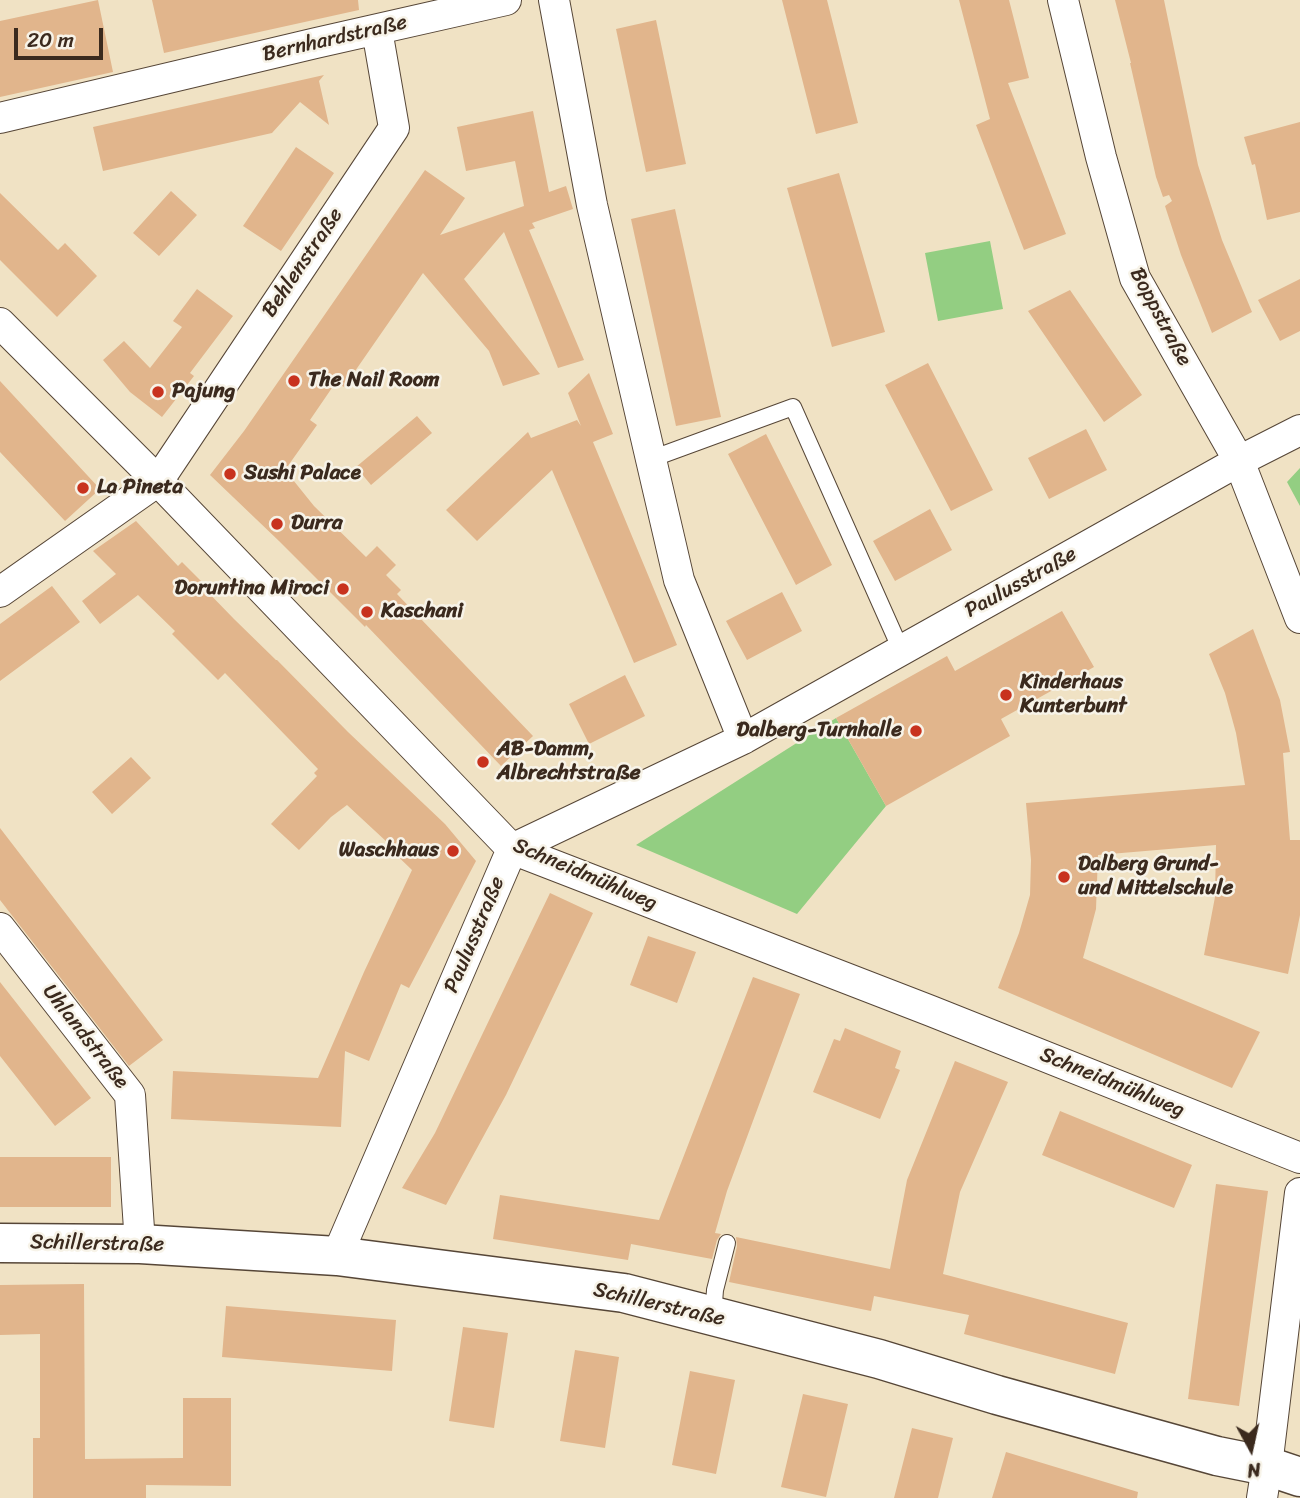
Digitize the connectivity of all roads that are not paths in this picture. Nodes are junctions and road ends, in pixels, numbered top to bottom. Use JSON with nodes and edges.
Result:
{"nodes":[{"id":1,"x":554,"y":0,"type":"edge"},
{"id":2,"x":1063,"y":0,"type":"edge"},
{"id":3,"x":494,"y":1,"type":"edge"},
{"id":4,"x":377,"y":30,"type":"junction"},
{"id":5,"x":0,"y":118,"type":"edge"},
{"id":6,"x":0,"y":323,"type":"edge"},
{"id":7,"x":1300,"y":430,"type":"edge"},
{"id":8,"x":651,"y":460,"type":"junction"},
{"id":9,"x":1239,"y":461,"type":"junction"},
{"id":10,"x":158,"y":481,"type":"junction"},
{"id":11,"x":0,"y":592,"type":"edge"},
{"id":12,"x":1300,"y":618,"type":"edge"},
{"id":13,"x":901,"y":650,"type":"junction"},
{"id":14,"x":743,"y":739,"type":"junction"},
{"id":15,"x":512,"y":849,"type":"junction"},
{"id":16,"x":0,"y":928,"type":"edge"},
{"id":17,"x":1300,"y":1158,"type":"edge"},
{"id":18,"x":1300,"y":1193,"type":"edge"},
{"id":19,"x":0,"y":1242,"type":"edge"},
{"id":20,"x":727,"y":1243,"type":"dead end"},
{"id":21,"x":139,"y":1244,"type":"junction"},
{"id":22,"x":337,"y":1256,"type":"junction"},
{"id":23,"x":713,"y":1316,"type":"junction"},
{"id":24,"x":1276,"y":1480,"type":"edge"}],
"edges":[{"from":1,"to":8,"type":"street"},
{"from":2,"to":9,"type":"street","name":"Boppstraße"},
{"from":3,"to":4,"type":"street","name":"Bernhardstraße"},
{"from":4,"to":5,"type":"street","name":"Bernhardstraße"},
{"from":4,"to":10,"type":"street","name":"Behlenstraße"},
{"from":6,"to":10,"type":"street","name":"Schneidmühlweg"},
{"from":7,"to":9,"type":"street","name":"Paulusstraße"},
{"from":8,"to":13,"type":"lane"},
{"from":8,"to":14,"type":"street"},
{"from":9,"to":12,"type":"street","name":"Boppstraße"},
{"from":9,"to":13,"type":"street","name":"Paulusstraße"},
{"from":10,"to":11,"type":"street"},
{"from":10,"to":15,"type":"street","name":"Schneidmühlweg"},
{"from":13,"to":14,"type":"street","name":"Paulusstraße"},
{"from":14,"to":15,"type":"street","name":"Paulusstraße"},
{"from":15,"to":17,"type":"street","name":"Schneidmühlweg"},
{"from":15,"to":22,"type":"street","name":"Paulusstraße"},
{"from":16,"to":21,"type":"street","name":"Uhlandstraße"},
{"from":18,"to":24,"type":"street"},
{"from":19,"to":21,"type":"main road","name":"Schillerstraße"},
{"from":20,"to":23,"type":"lane"},
{"from":21,"to":22,"type":"main road","name":"Schillerstraße"},
{"from":22,"to":23,"type":"main road","name":"Schillerstraße"},
{"from":23,"to":24,"type":"main road","name":"Schillerstraße"}]}
